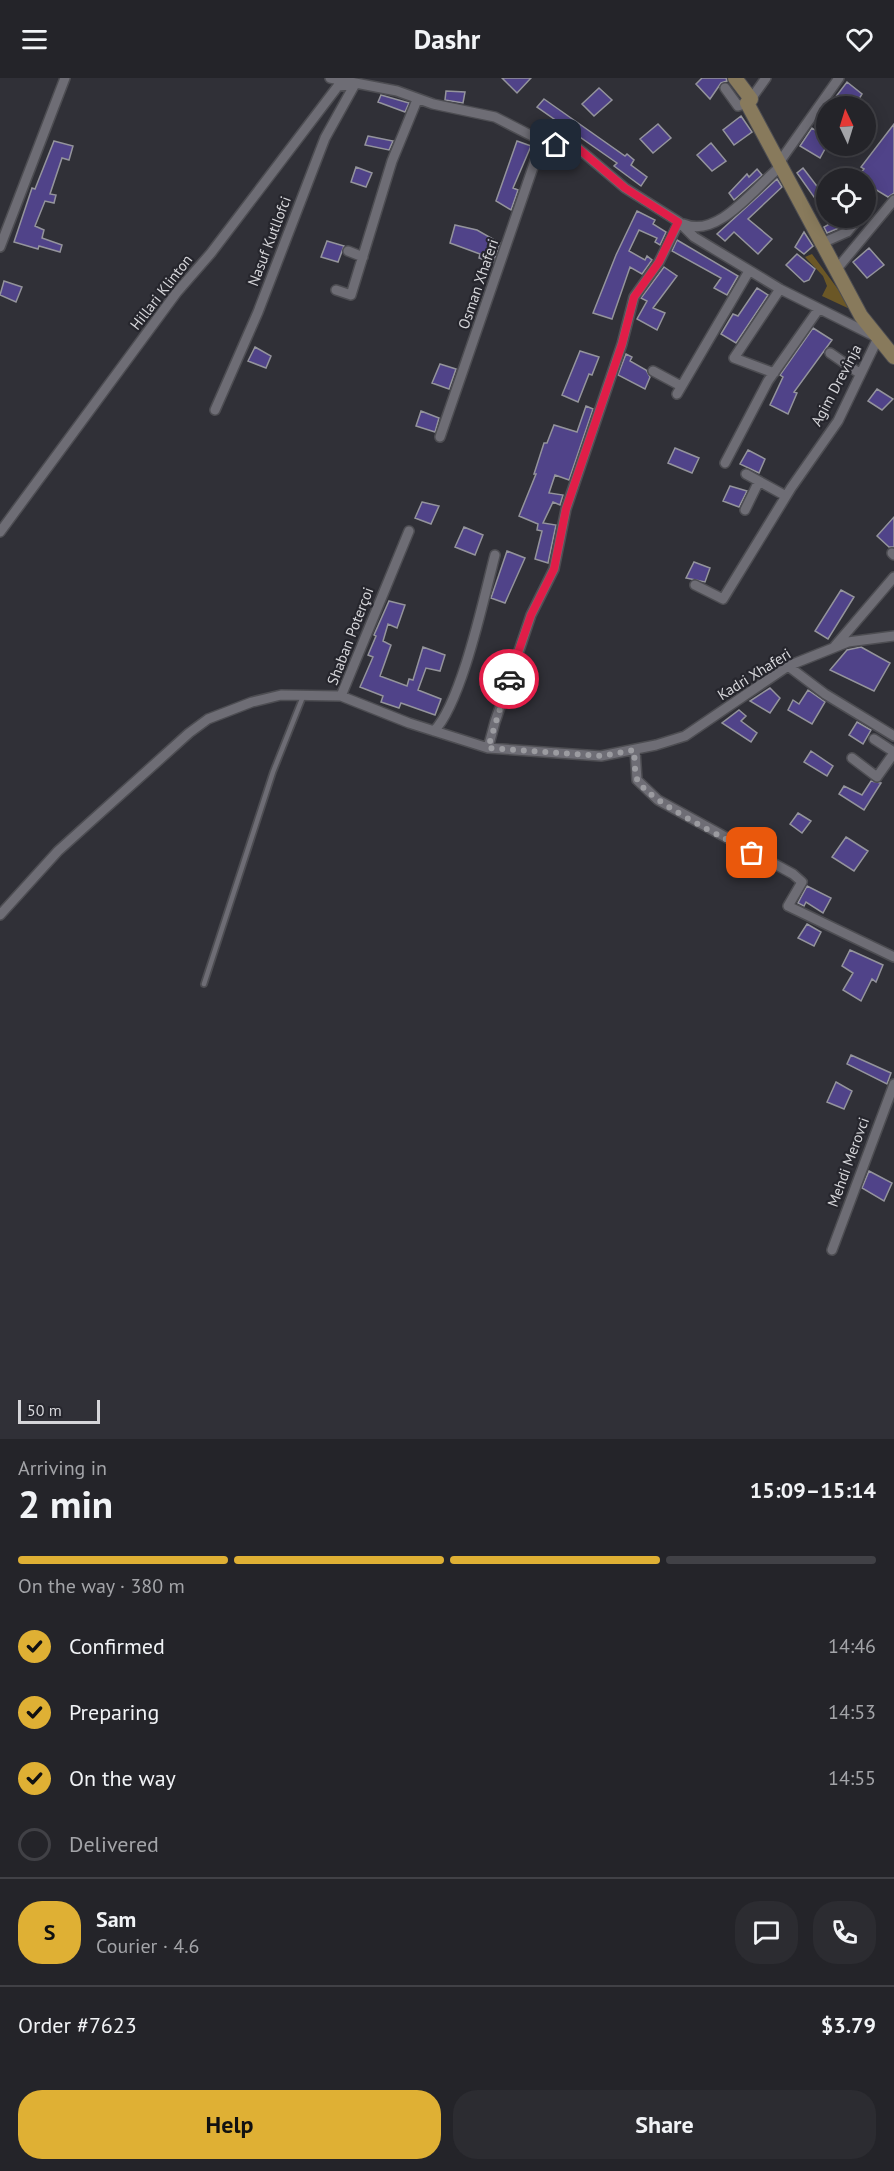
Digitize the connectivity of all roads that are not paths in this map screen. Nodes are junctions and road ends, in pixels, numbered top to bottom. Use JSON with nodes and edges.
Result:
{"nodes":[{"id":1,"x":66,"y":78,"type":"edge"},
{"id":2,"x":330,"y":78,"type":"edge"},
{"id":3,"x":766,"y":78,"type":"edge"},
{"id":4,"x":839,"y":78,"type":"edge"},
{"id":5,"x":730,"y":83,"type":"edge"},
{"id":6,"x":355,"y":84,"type":"junction"},
{"id":7,"x":417,"y":100,"type":"junction"},
{"id":8,"x":749,"y":101,"type":"junction"},
{"id":9,"x":542,"y":141,"type":"junction"},
{"id":10,"x":779,"y":166,"type":"junction"},
{"id":11,"x":894,"y":200,"type":"edge"},
{"id":12,"x":678,"y":222,"type":"junction"},
{"id":13,"x":850,"y":228,"type":"edge"},
{"id":14,"x":820,"y":244,"type":"junction"},
{"id":15,"x":0,"y":247,"type":"edge"},
{"id":16,"x":348,"y":251,"type":"dead end"},
{"id":17,"x":363,"y":257,"type":"junction"},
{"id":18,"x":836,"y":270,"type":"junction"},
{"id":19,"x":749,"y":271,"type":"junction"},
{"id":20,"x":780,"y":289,"type":"junction"},
{"id":21,"x":336,"y":290,"type":"dead end"},
{"id":22,"x":818,"y":310,"type":"junction"},
{"id":23,"x":878,"y":338,"type":"junction"},
{"id":24,"x":830,"y":353,"type":"dead end"},
{"id":25,"x":894,"y":357,"type":"edge"},
{"id":26,"x":653,"y":371,"type":"dead end"},
{"id":27,"x":774,"y":373,"type":"junction"},
{"id":28,"x":859,"y":373,"type":"junction"},
{"id":29,"x":215,"y":410,"type":"dead end"},
{"id":30,"x":440,"y":436,"type":"dead end"},
{"id":31,"x":725,"y":463,"type":"dead end"},
{"id":32,"x":746,"y":474,"type":"dead end"},
{"id":33,"x":759,"y":481,"type":"junction"},
{"id":34,"x":786,"y":496,"type":"junction"},
{"id":35,"x":745,"y":510,"type":"dead end"},
{"id":36,"x":409,"y":531,"type":"dead end"},
{"id":37,"x":0,"y":532,"type":"edge"},
{"id":38,"x":495,"y":555,"type":"dead end"},
{"id":39,"x":894,"y":577,"type":"edge"},
{"id":40,"x":695,"y":585,"type":"dead end"},
{"id":41,"x":894,"y":636,"type":"edge"},
{"id":42,"x":833,"y":649,"type":"junction"},
{"id":43,"x":788,"y":666,"type":"junction"},
{"id":44,"x":304,"y":694,"type":"junction"},
{"id":45,"x":341,"y":696,"type":"junction"},
{"id":46,"x":434,"y":731,"type":"junction"},
{"id":47,"x":894,"y":736,"type":"edge"},
{"id":48,"x":874,"y":739,"type":"dead end"},
{"id":49,"x":488,"y":748,"type":"junction"},
{"id":50,"x":634,"y":750,"type":"junction"},
{"id":51,"x":894,"y":752,"type":"edge"},
{"id":52,"x":852,"y":758,"type":"dead end"},
{"id":53,"x":0,"y":915,"type":"edge"},
{"id":54,"x":894,"y":957,"type":"edge"},
{"id":55,"x":204,"y":984,"type":"dead end"},
{"id":56,"x":894,"y":1084,"type":"edge"},
{"id":57,"x":832,"y":1250,"type":"dead end"}],
"edges":[{"from":1,"to":15,"type":"street"},
{"from":2,"to":6,"type":"street","name":"Agim Drevinja"},
{"from":3,"to":8,"type":"street"},
{"from":4,"to":10,"type":"street"},
{"from":5,"to":8,"type":"street"},
{"from":6,"to":7,"type":"street","name":"Agim Drevinja"},
{"from":6,"to":29,"type":"street","name":"Nasuf Kutllofci"},
{"from":6,"to":37,"type":"street","name":"Hillari Klinton"},
{"from":7,"to":9,"type":"street","name":"Agim Drevinja"},
{"from":7,"to":17,"type":"street"},
{"from":8,"to":10,"type":"street"},
{"from":9,"to":12,"type":"street","name":"Agim Drevinja"},
{"from":9,"to":30,"type":"street","name":"Osman Xhaferi"},
{"from":10,"to":12,"type":"street"},
{"from":10,"to":14,"type":"street"},
{"from":11,"to":18,"type":"street"},
{"from":12,"to":19,"type":"street","name":"Agim Drevinja"},
{"from":12,"to":49,"type":"street"},
{"from":13,"to":14,"type":"street"},
{"from":14,"to":18,"type":"street"},
{"from":16,"to":17,"type":"street"},
{"from":17,"to":21,"type":"street"},
{"from":18,"to":23,"type":"street"},
{"from":19,"to":20,"type":"street","name":"Agim Drevinja"},
{"from":19,"to":26,"type":"street"},
{"from":20,"to":22,"type":"street","name":"Agim Drevinja"},
{"from":20,"to":27,"type":"street"},
{"from":22,"to":23,"type":"street","name":"Agim Drevinja"},
{"from":22,"to":27,"type":"street"},
{"from":23,"to":25,"type":"street"},
{"from":23,"to":28,"type":"street","name":"Agim Drevinja"},
{"from":24,"to":28,"type":"street"},
{"from":27,"to":31,"type":"street"},
{"from":28,"to":34,"type":"street","name":"Agim Drevinja"},
{"from":32,"to":33,"type":"street"},
{"from":33,"to":34,"type":"street"},
{"from":33,"to":35,"type":"street"},
{"from":34,"to":40,"type":"street","name":"Agim Drevinja"},
{"from":36,"to":45,"type":"street","name":"Shaban Poterçoi"},
{"from":38,"to":46,"type":"street"},
{"from":39,"to":42,"type":"street"},
{"from":41,"to":42,"type":"street","name":"Kadri Xhaferi"},
{"from":42,"to":43,"type":"street","name":"Kadri Xhaferi"},
{"from":43,"to":47,"type":"street"},
{"from":43,"to":50,"type":"street","name":"Kadri Xhaferi"},
{"from":44,"to":45,"type":"street"},
{"from":44,"to":53,"type":"street"},
{"from":44,"to":55,"type":"lane"},
{"from":45,"to":46,"type":"street","name":"Shaban Poterçoi"},
{"from":46,"to":49,"type":"street","name":"Shaban Poterçoi"},
{"from":48,"to":51,"type":"street"},
{"from":49,"to":50,"type":"street","name":"Shaban Poterçoi"},
{"from":50,"to":54,"type":"street"},
{"from":51,"to":52,"type":"street"},
{"from":56,"to":57,"type":"street","name":"Mehdi Merovci"}]}
